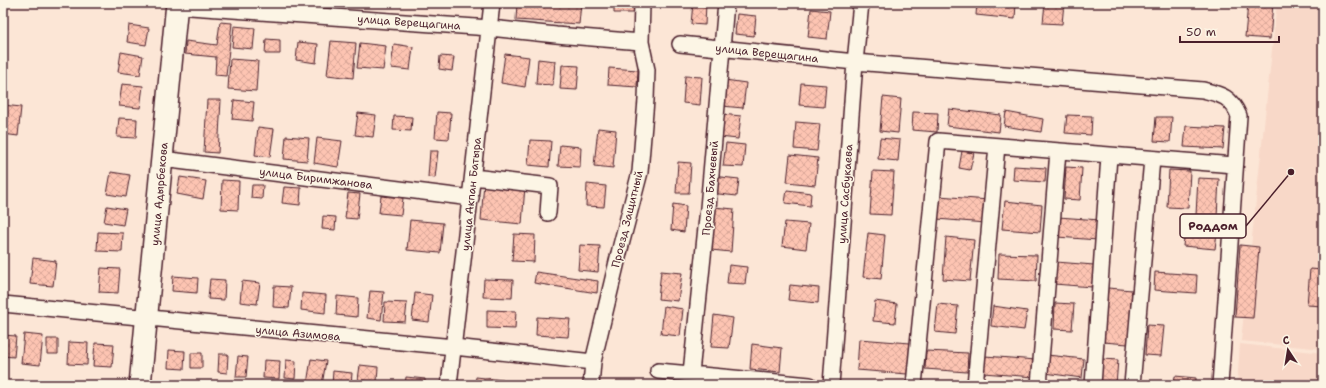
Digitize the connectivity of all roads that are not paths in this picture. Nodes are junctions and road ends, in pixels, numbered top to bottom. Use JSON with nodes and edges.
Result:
{"nodes":[{"id":1,"x":492,"y":3,"type":"edge"},
{"id":2,"x":642,"y":3,"type":"edge"},
{"id":3,"x":726,"y":3,"type":"edge"},
{"id":4,"x":861,"y":3,"type":"edge"},
{"id":5,"x":176,"y":5,"type":"edge"},
{"id":6,"x":490,"y":28,"type":"junction"},
{"id":7,"x":641,"y":42,"type":"junction"},
{"id":8,"x":680,"y":44,"type":"dead end"},
{"id":9,"x":721,"y":49,"type":"junction"},
{"id":10,"x":855,"y":62,"type":"junction"},
{"id":11,"x":997,"y":146,"type":"junction"},
{"id":12,"x":1058,"y":152,"type":"junction"},
{"id":13,"x":1109,"y":156,"type":"junction"},
{"id":14,"x":162,"y":159,"type":"junction"},
{"id":15,"x":1152,"y":159,"type":"junction"},
{"id":16,"x":1234,"y":165,"type":"junction"},
{"id":17,"x":473,"y":177,"type":"junction"},
{"id":18,"x":471,"y":198,"type":"junction"},
{"id":19,"x":548,"y":213,"type":"dead end"},
{"id":20,"x":3,"y":304,"type":"edge"},
{"id":21,"x":147,"y":319,"type":"junction"},
{"id":22,"x":454,"y":347,"type":"junction"},
{"id":23,"x":593,"y":362,"type":"junction"},
{"id":24,"x":658,"y":371,"type":"dead end"},
{"id":25,"x":691,"y":373,"type":"junction"},
{"id":26,"x":140,"y":385,"type":"edge"},
{"id":27,"x":450,"y":385,"type":"edge"},
{"id":28,"x":591,"y":385,"type":"edge"},
{"id":29,"x":810,"y":385,"type":"edge"},
{"id":30,"x":831,"y":385,"type":"edge"},
{"id":31,"x":914,"y":385,"type":"edge"},
{"id":32,"x":975,"y":385,"type":"edge"},
{"id":33,"x":1039,"y":385,"type":"edge"},
{"id":34,"x":1093,"y":385,"type":"edge"},
{"id":35,"x":1132,"y":385,"type":"edge"},
{"id":36,"x":1220,"y":385,"type":"edge"}],
"edges":[{"from":1,"to":6,"type":"street","name":"улица Акпан Батыра"},
{"from":2,"to":7,"type":"street","name":"Проезд Защитный"},
{"from":3,"to":9,"type":"street","name":"Проезд Бахчевый"},
{"from":4,"to":10,"type":"street","name":"улица Сасбукаева"},
{"from":5,"to":6,"type":"street","name":"улица Верещагина"},
{"from":5,"to":14,"type":"main road","name":"улица Адырбекова"},
{"from":6,"to":7,"type":"street","name":"улица Верещагина"},
{"from":6,"to":17,"type":"street","name":"улица Акпан Батыра"},
{"from":7,"to":23,"type":"street","name":"Проезд Защитный"},
{"from":8,"to":9,"type":"street","name":"улица Верещагина"},
{"from":9,"to":10,"type":"street","name":"улица Верещагина"},
{"from":9,"to":25,"type":"street","name":"Проезд Бахчевый"},
{"from":10,"to":16,"type":"street","name":"улица Верещагина"},
{"from":10,"to":30,"type":"street","name":"улица Сасбукаева"},
{"from":11,"to":12,"type":"street"},
{"from":11,"to":31,"type":"street"},
{"from":11,"to":32,"type":"street"},
{"from":12,"to":13,"type":"street"},
{"from":12,"to":33,"type":"street"},
{"from":13,"to":15,"type":"street"},
{"from":13,"to":34,"type":"street"},
{"from":14,"to":18,"type":"street","name":"улица Биримжанова"},
{"from":14,"to":21,"type":"main road","name":"улица Адырбекова"},
{"from":15,"to":16,"type":"street"},
{"from":15,"to":35,"type":"street"},
{"from":16,"to":36,"type":"street","name":"улица Верещагина"},
{"from":17,"to":18,"type":"street","name":"улица Акпан Батыра"},
{"from":17,"to":19,"type":"street"},
{"from":18,"to":22,"type":"street","name":"улица Акпан Батыра"},
{"from":20,"to":21,"type":"street","name":"улица Азимова"},
{"from":21,"to":22,"type":"street","name":"улица Азимова"},
{"from":21,"to":26,"type":"main road","name":"улица Адырбекова"},
{"from":22,"to":23,"type":"street","name":"улица Азимова"},
{"from":22,"to":27,"type":"street","name":"улица Акпан Батыра"},
{"from":23,"to":28,"type":"street","name":"Проезд Защитный"},
{"from":24,"to":25,"type":"street"},
{"from":25,"to":29,"type":"street"}]}
